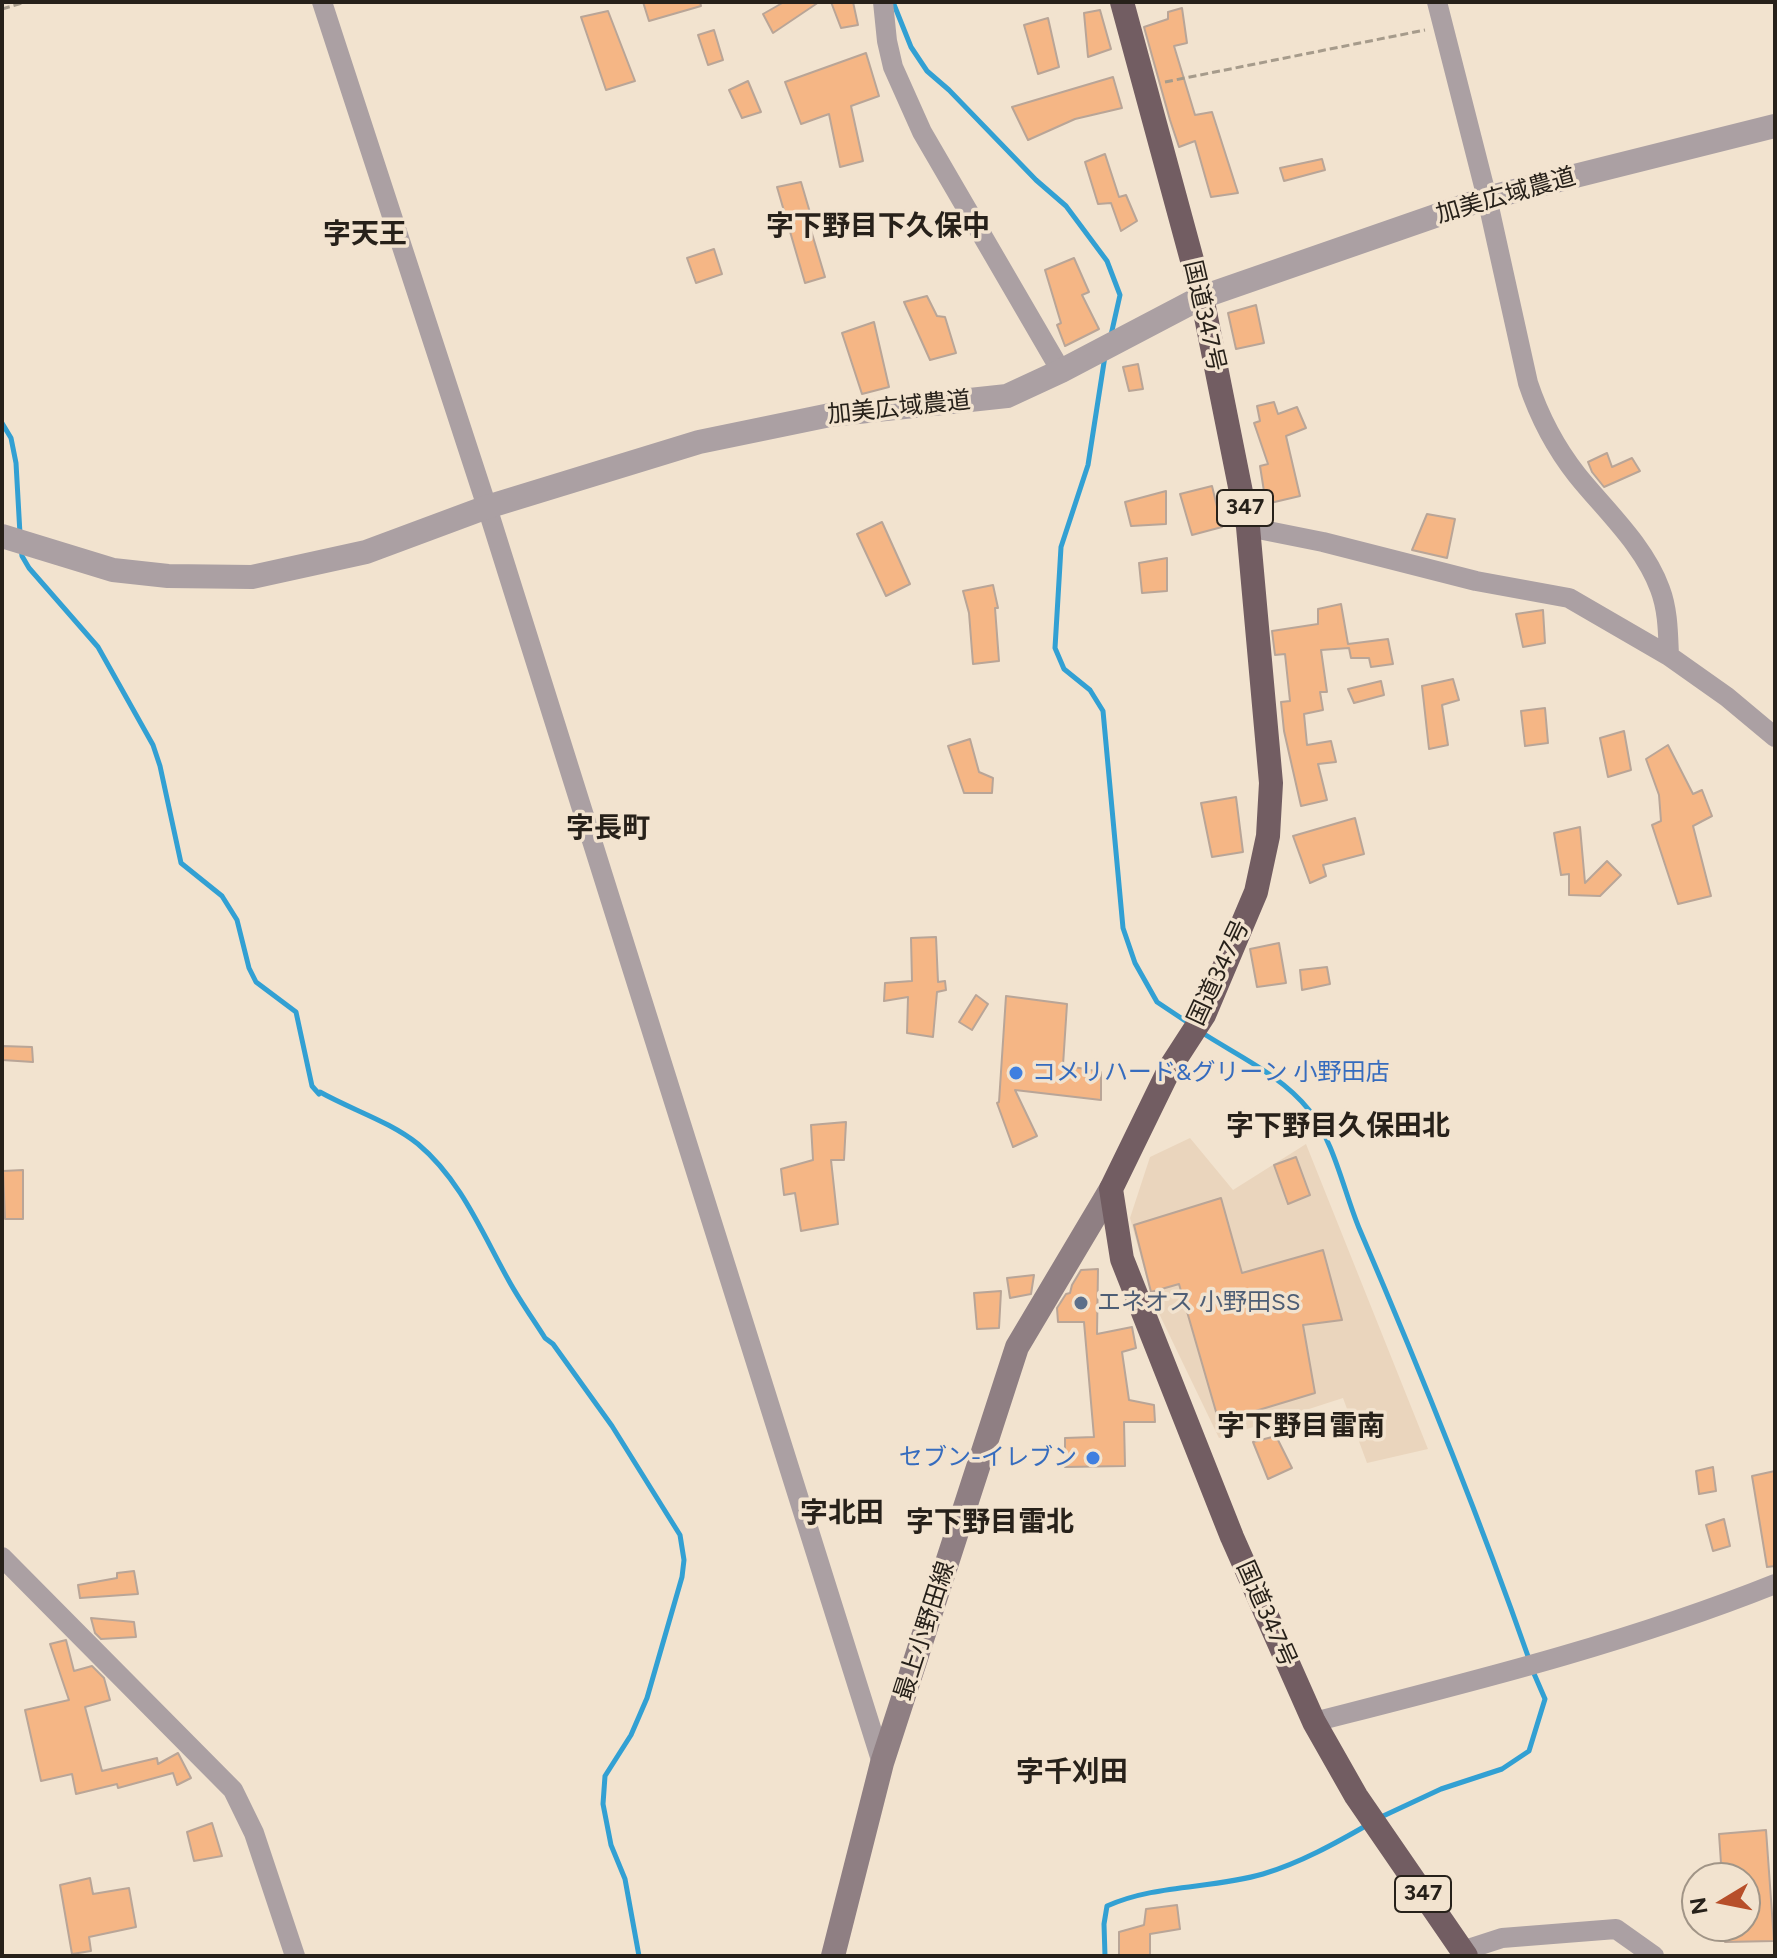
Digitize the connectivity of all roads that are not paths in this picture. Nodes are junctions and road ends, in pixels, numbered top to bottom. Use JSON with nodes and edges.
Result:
{"nodes":[{"id":1,"x":322,"y":2,"type":"edge"},
{"id":2,"x":883,"y":2,"type":"edge"},
{"id":3,"x":1122,"y":2,"type":"edge"},
{"id":4,"x":1437,"y":2,"type":"edge"},
{"id":5,"x":1775,"y":126,"type":"edge"},
{"id":6,"x":1487,"y":198,"type":"junction"},
{"id":7,"x":1202,"y":297,"type":"junction"},
{"id":8,"x":1061,"y":371,"type":"junction"},
{"id":9,"x":487,"y":507,"type":"junction"},
{"id":10,"x":1248,"y":527,"type":"junction"},
{"id":11,"x":2,"y":536,"type":"edge"},
{"id":12,"x":1669,"y":656,"type":"junction"},
{"id":13,"x":1775,"y":737,"type":"edge"},
{"id":14,"x":1111,"y":1189,"type":"junction"},
{"id":15,"x":2,"y":1557,"type":"edge"},
{"id":16,"x":1775,"y":1584,"type":"edge"},
{"id":17,"x":1314,"y":1722,"type":"junction"},
{"id":18,"x":882,"y":1763,"type":"junction"},
{"id":19,"x":1464,"y":1953,"type":"edge"},
{"id":20,"x":295,"y":1956,"type":"edge"},
{"id":21,"x":833,"y":1956,"type":"edge"},
{"id":22,"x":1654,"y":1956,"type":"edge"}],
"edges":[{"from":1,"to":9,"type":"street"},
{"from":2,"to":8,"type":"street"},
{"from":3,"to":7,"type":"highway","name":"国道347号","number":"347"},
{"from":4,"to":6,"type":"street"},
{"from":5,"to":6,"type":"street","name":"加美広域農道"},
{"from":6,"to":7,"type":"street","name":"加美広域農道"},
{"from":6,"to":12,"type":"street"},
{"from":7,"to":8,"type":"street","name":"加美広域農道"},
{"from":7,"to":10,"type":"highway","name":"国道347号","number":"347"},
{"from":8,"to":9,"type":"street","name":"加美広域農道"},
{"from":9,"to":11,"type":"street","name":"加美広域農道"},
{"from":9,"to":18,"type":"street"},
{"from":10,"to":12,"type":"street"},
{"from":10,"to":14,"type":"highway","name":"国道347号","number":"347"},
{"from":12,"to":13,"type":"street"},
{"from":14,"to":17,"type":"highway","name":"国道347号","number":"347"},
{"from":14,"to":18,"type":"main road","name":"最上小野田線"},
{"from":15,"to":20,"type":"street"},
{"from":16,"to":17,"type":"street"},
{"from":17,"to":19,"type":"highway","name":"国道347号","number":"347"},
{"from":18,"to":21,"type":"main road","name":"最上小野田線"},
{"from":19,"to":22,"type":"street"}]}
